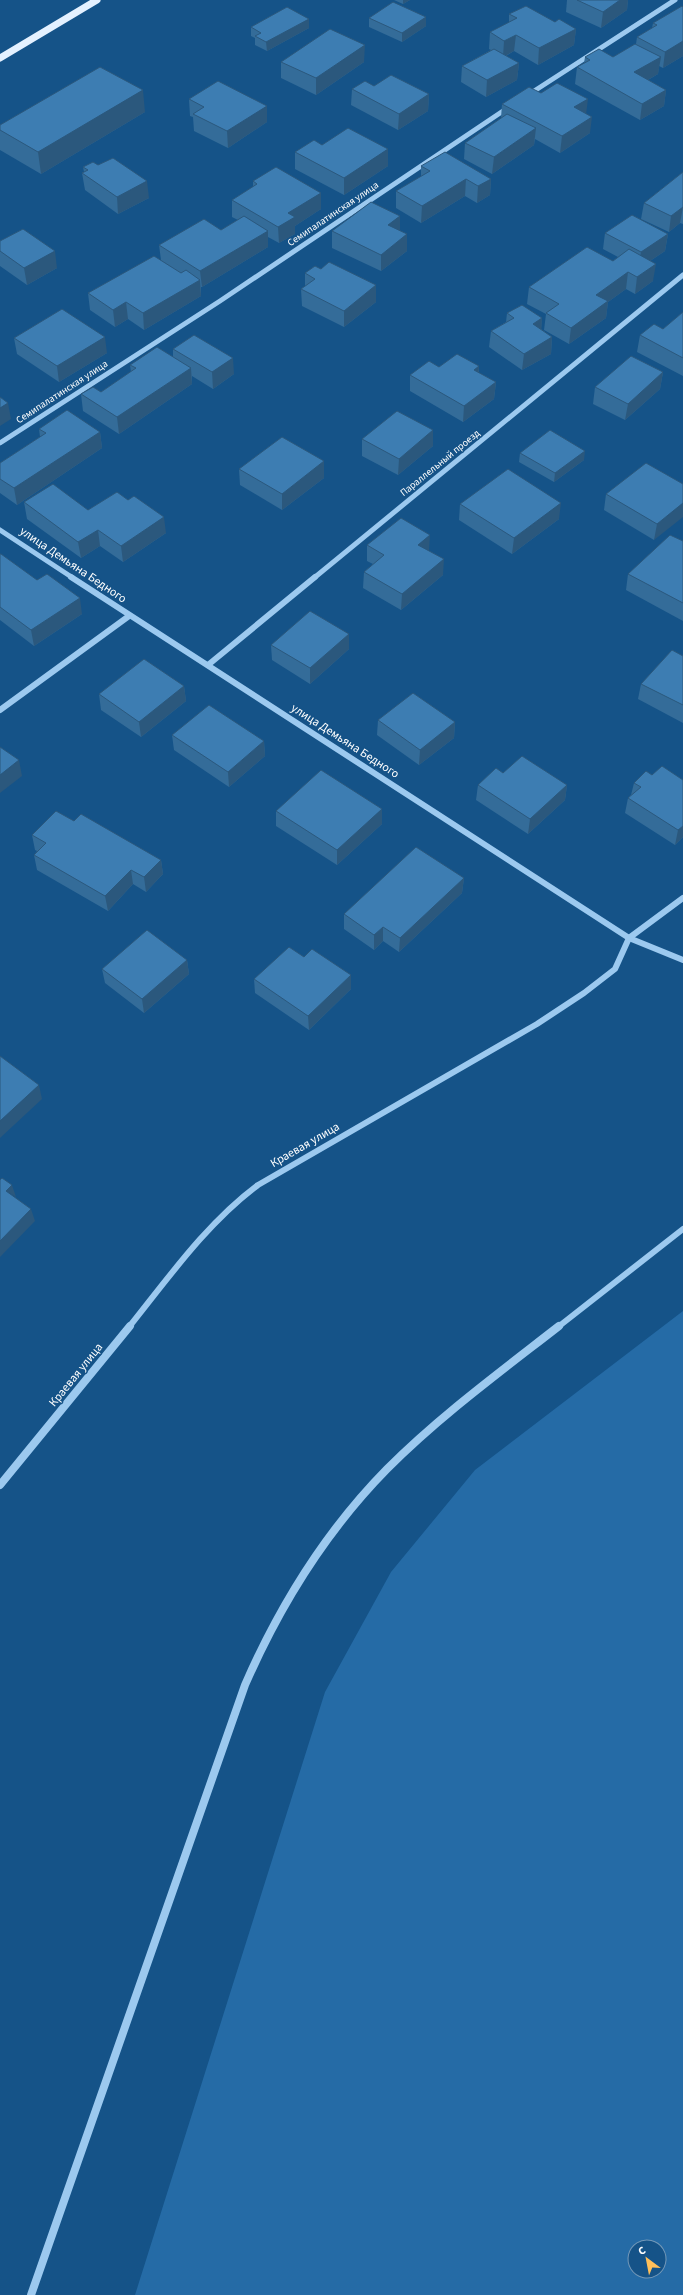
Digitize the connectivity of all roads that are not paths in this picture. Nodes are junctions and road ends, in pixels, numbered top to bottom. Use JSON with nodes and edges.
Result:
{"nodes":[{"id":1,"x":97,"y":0,"type":"edge"},
{"id":2,"x":675,"y":0,"type":"edge"},
{"id":3,"x":0,"y":58,"type":"edge"},
{"id":4,"x":524,"y":97,"type":"edge"},
{"id":5,"x":511,"y":106,"type":"edge"},
{"id":6,"x":683,"y":275,"type":"edge"},
{"id":7,"x":0,"y":443,"type":"edge"},
{"id":8,"x":0,"y":530,"type":"edge"},
{"id":9,"x":129,"y":616,"type":"junction"},
{"id":10,"x":208,"y":665,"type":"junction"},
{"id":11,"x":0,"y":710,"type":"edge"},
{"id":12,"x":683,"y":898,"type":"edge"},
{"id":13,"x":629,"y":938,"type":"junction"},
{"id":14,"x":683,"y":960,"type":"edge"},
{"id":15,"x":683,"y":1229,"type":"edge"},
{"id":16,"x":0,"y":1485,"type":"edge"},
{"id":17,"x":31,"y":2295,"type":"edge"}],
"edges":[{"from":1,"to":3,"type":"main road"},
{"from":2,"to":4,"type":"street"},
{"from":5,"to":7,"type":"street","name":"Семипалатинская улица"},
{"from":6,"to":10,"type":"street","name":"Параллельный проезд"},
{"from":8,"to":9,"type":"street","name":"улица Демьяна Бедного"},
{"from":9,"to":10,"type":"street","name":"улица Демьяна Бедного"},
{"from":9,"to":11,"type":"street"},
{"from":10,"to":13,"type":"street","name":"улица Демьяна Бедного"},
{"from":12,"to":13,"type":"street","name":"Краевая улица"},
{"from":13,"to":14,"type":"street","name":"улица Демьяна Бедного"},
{"from":13,"to":16,"type":"street","name":"Краевая улица"},
{"from":15,"to":17,"type":"street"}]}
